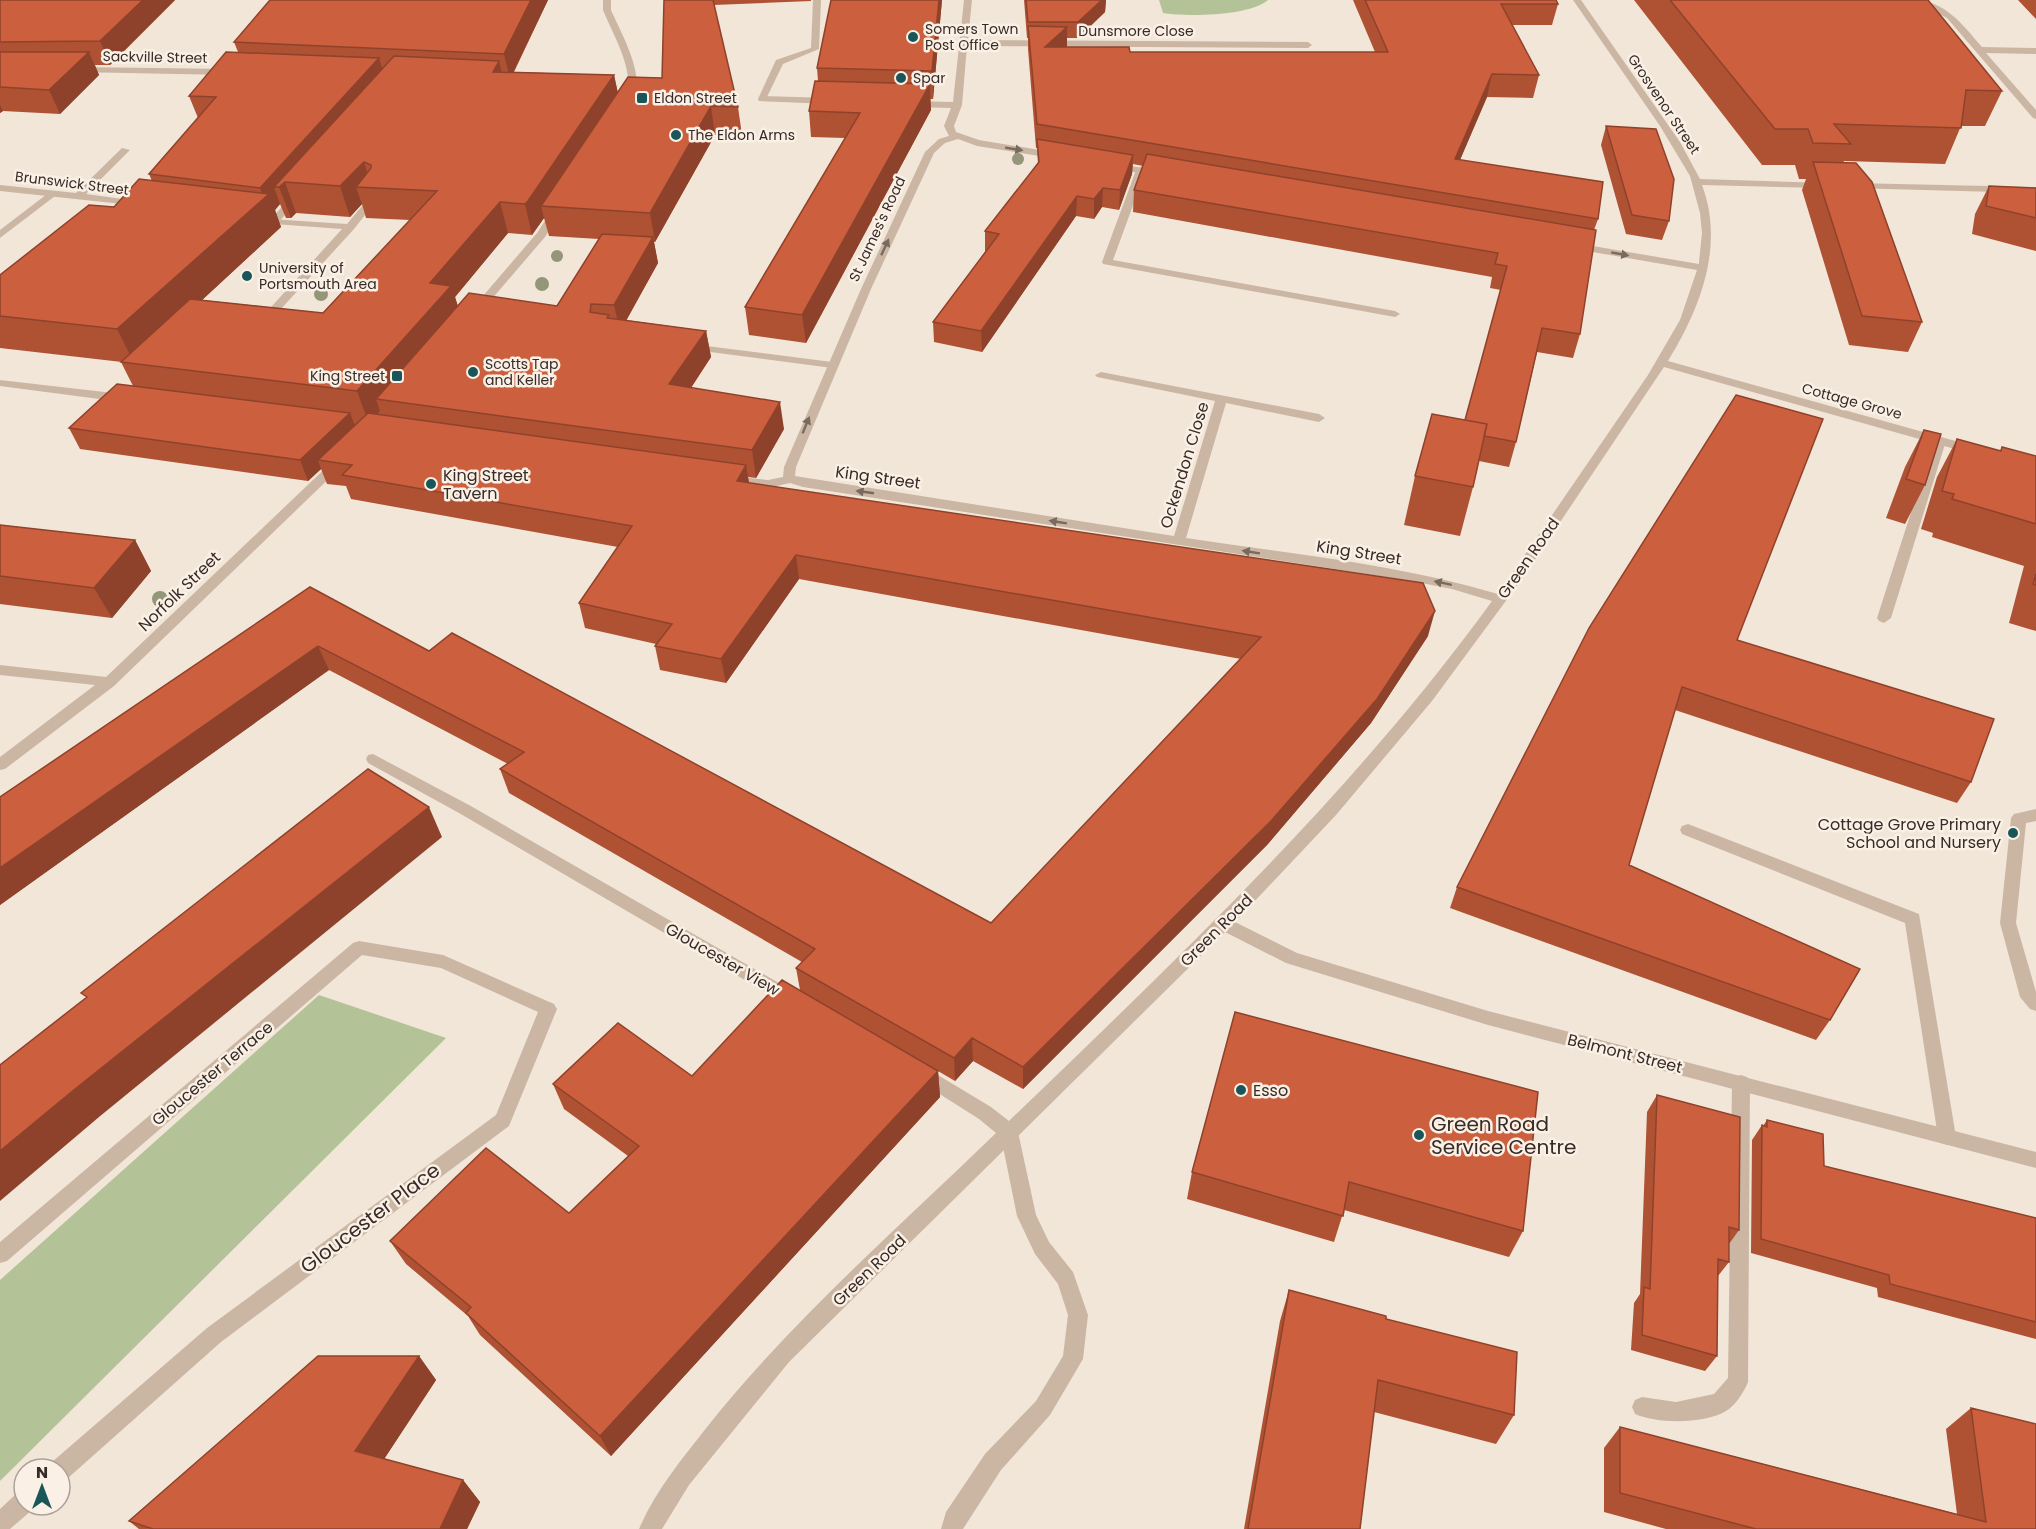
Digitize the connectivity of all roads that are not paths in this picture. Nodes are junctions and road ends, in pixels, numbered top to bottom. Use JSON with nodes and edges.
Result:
{"nodes":[{"id":1,"x":607,"y":0,"type":"edge"},
{"id":2,"x":817,"y":0,"type":"edge"},
{"id":3,"x":968,"y":0,"type":"edge"},
{"id":4,"x":1577,"y":0,"type":"edge"},
{"id":5,"x":1920,"y":0,"type":"edge"},
{"id":6,"x":964,"y":44,"type":"junction"},
{"id":7,"x":1308,"y":45,"type":"dead end"},
{"id":8,"x":1979,"y":50,"type":"junction"},
{"id":9,"x":2036,"y":51,"type":"edge"},
{"id":10,"x":71,"y":70,"type":"edge"},
{"id":11,"x":235,"y":72,"type":"edge"},
{"id":12,"x":633,"y":77,"type":"junction"},
{"id":13,"x":621,"y":79,"type":"dead end"},
{"id":14,"x":628,"y":102,"type":"edge"},
{"id":15,"x":842,"y":102,"type":"edge"},
{"id":16,"x":900,"y":104,"type":"edge"},
{"id":17,"x":957,"y":105,"type":"junction"},
{"id":18,"x":2036,"y":116,"type":"edge"},
{"id":19,"x":957,"y":137,"type":"junction"},
{"id":20,"x":124,"y":150,"type":"dead end"},
{"id":21,"x":1071,"y":159,"type":"edge"},
{"id":22,"x":1106,"y":164,"type":"edge"},
{"id":23,"x":1141,"y":170,"type":"junction"},
{"id":24,"x":1176,"y":176,"type":"edge"},
{"id":25,"x":1697,"y":182,"type":"junction"},
{"id":26,"x":305,"y":185,"type":"edge"},
{"id":27,"x":1831,"y":185,"type":"edge"},
{"id":28,"x":1842,"y":185,"type":"edge"},
{"id":29,"x":0,"y":188,"type":"edge"},
{"id":30,"x":2036,"y":190,"type":"edge"},
{"id":31,"x":54,"y":193,"type":"junction"},
{"id":32,"x":374,"y":196,"type":"edge"},
{"id":33,"x":78,"y":197,"type":"junction"},
{"id":34,"x":566,"y":197,"type":"edge"},
{"id":35,"x":147,"y":206,"type":"edge"},
{"id":36,"x":250,"y":218,"type":"edge"},
{"id":37,"x":274,"y":221,"type":"junction"},
{"id":38,"x":350,"y":227,"type":"junction"},
{"id":39,"x":0,"y":235,"type":"edge"},
{"id":40,"x":1562,"y":244,"type":"edge"},
{"id":41,"x":1702,"y":268,"type":"junction"},
{"id":42,"x":1395,"y":314,"type":"dead end"},
{"id":43,"x":470,"y":317,"type":"edge"},
{"id":44,"x":266,"y":318,"type":"edge"},
{"id":45,"x":679,"y":346,"type":"edge"},
{"id":46,"x":1660,"y":363,"type":"junction"},
{"id":47,"x":832,"y":365,"type":"junction"},
{"id":48,"x":1101,"y":375,"type":"dead end"},
{"id":49,"x":0,"y":383,"type":"edge"},
{"id":50,"x":1222,"y":398,"type":"junction"},
{"id":51,"x":140,"y":401,"type":"edge"},
{"id":52,"x":1319,"y":418,"type":"dead end"},
{"id":53,"x":1940,"y":441,"type":"junction"},
{"id":54,"x":351,"y":451,"type":"edge"},
{"id":55,"x":1983,"y":452,"type":"edge"},
{"id":56,"x":722,"y":479,"type":"edge"},
{"id":57,"x":791,"y":479,"type":"junction"},
{"id":58,"x":1179,"y":540,"type":"junction"},
{"id":59,"x":1500,"y":599,"type":"junction"},
{"id":60,"x":1884,"y":618,"type":"dead end"},
{"id":61,"x":0,"y":670,"type":"edge"},
{"id":62,"x":109,"y":682,"type":"junction"},
{"id":63,"x":373,"y":759,"type":"dead end"},
{"id":64,"x":0,"y":765,"type":"edge"},
{"id":65,"x":2036,"y":815,"type":"edge"},
{"id":66,"x":1688,"y":830,"type":"dead end"},
{"id":67,"x":1222,"y":923,"type":"junction"},
{"id":68,"x":443,"y":962,"type":"joint"},
{"id":69,"x":2036,"y":1004,"type":"edge"},
{"id":70,"x":804,"y":1006,"type":"edge"},
{"id":71,"x":907,"y":1065,"type":"edge"},
{"id":72,"x":1741,"y":1083,"type":"junction"},
{"id":73,"x":1009,"y":1132,"type":"junction"},
{"id":74,"x":1947,"y":1137,"type":"junction"},
{"id":75,"x":2036,"y":1160,"type":"edge"},
{"id":76,"x":0,"y":1254,"type":"edge"},
{"id":77,"x":1642,"y":1407,"type":"dead end"},
{"id":78,"x":72,"y":1459,"type":"edge"},
{"id":79,"x":12,"y":1512,"type":"edge"},
{"id":80,"x":0,"y":1523,"type":"edge"},
{"id":81,"x":650,"y":1529,"type":"edge"},
{"id":82,"x":952,"y":1529,"type":"edge"}],
"edges":[{"from":1,"to":12,"type":"street"},
{"from":2,"to":15,"type":"street"},
{"from":3,"to":6,"type":"street"},
{"from":4,"to":25,"type":"street","name":"Grosvenor Street"},
{"from":5,"to":8,"type":"street"},
{"from":6,"to":7,"type":"street","name":"Dunsmore Close"},
{"from":6,"to":17,"type":"street"},
{"from":8,"to":9,"type":"street"},
{"from":8,"to":18,"type":"street"},
{"from":10,"to":11,"type":"street","name":"Sackville Street"},
{"from":12,"to":13,"type":"street"},
{"from":12,"to":14,"type":"street"},
{"from":16,"to":17,"type":"street"},
{"from":17,"to":19,"type":"street"},
{"from":19,"to":21,"type":"street","one_way":true},
{"from":47,"to":19,"type":"street","name":"St James's Road","one_way":true},
{"from":20,"to":33,"type":"street"},
{"from":22,"to":23,"type":"street"},
{"from":23,"to":24,"type":"street"},
{"from":23,"to":42,"type":"street"},
{"from":25,"to":27,"type":"street"},
{"from":25,"to":41,"type":"street","name":"Grosvenor Street"},
{"from":26,"to":37,"type":"street"},
{"from":28,"to":30,"type":"street"},
{"from":29,"to":31,"type":"street","name":"Brunswick Street"},
{"from":31,"to":33,"type":"street","name":"Brunswick Street"},
{"from":31,"to":39,"type":"street"},
{"from":32,"to":38,"type":"street"},
{"from":33,"to":35,"type":"street","name":"Brunswick Street"},
{"from":34,"to":43,"type":"street"},
{"from":36,"to":37,"type":"street"},
{"from":37,"to":38,"type":"street"},
{"from":38,"to":44,"type":"street"},
{"from":40,"to":41,"type":"street","one_way":true},
{"from":41,"to":46,"type":"street","name":"Green Road"},
{"from":45,"to":47,"type":"street"},
{"from":46,"to":53,"type":"street","name":"Cottage Grove"},
{"from":46,"to":59,"type":"street","name":"Green Road"},
{"from":57,"to":47,"type":"street","name":"St James's Road","one_way":true},
{"from":48,"to":50,"type":"street","name":"Ockendon Close"},
{"from":49,"to":51,"type":"street"},
{"from":50,"to":52,"type":"street","name":"Ockendon Close"},
{"from":50,"to":58,"type":"street","name":"Ockendon Close"},
{"from":53,"to":55,"type":"street","name":"Cottage Grove"},
{"from":53,"to":60,"type":"street"},
{"from":54,"to":62,"type":"street","name":"Norfolk Street"},
{"from":56,"to":57,"type":"street","name":"King Street"},
{"from":58,"to":57,"type":"street","name":"King Street","one_way":true},
{"from":59,"to":58,"type":"street","name":"King Street","one_way":true},
{"from":59,"to":67,"type":"street","name":"Green Road"},
{"from":61,"to":62,"type":"street"},
{"from":62,"to":64,"type":"street","name":"Norfolk Street"},
{"from":63,"to":70,"type":"street","name":"Gloucester View"},
{"from":65,"to":69,"type":"street"},
{"from":66,"to":74,"type":"street"},
{"from":67,"to":72,"type":"street","name":"Belmont Street"},
{"from":67,"to":73,"type":"street","name":"Green Road"},
{"from":68,"to":76,"type":"street","name":"Gloucester Terrace"},
{"from":68,"to":78,"type":"street","name":"Gloucester Place"},
{"from":71,"to":73,"type":"street"},
{"from":72,"to":74,"type":"street","name":"Belmont Street"},
{"from":72,"to":77,"type":"street"},
{"from":73,"to":81,"type":"street","name":"Green Road"},
{"from":73,"to":82,"type":"street"},
{"from":74,"to":75,"type":"street","name":"Belmont Street"},
{"from":79,"to":80,"type":"street"}]}
